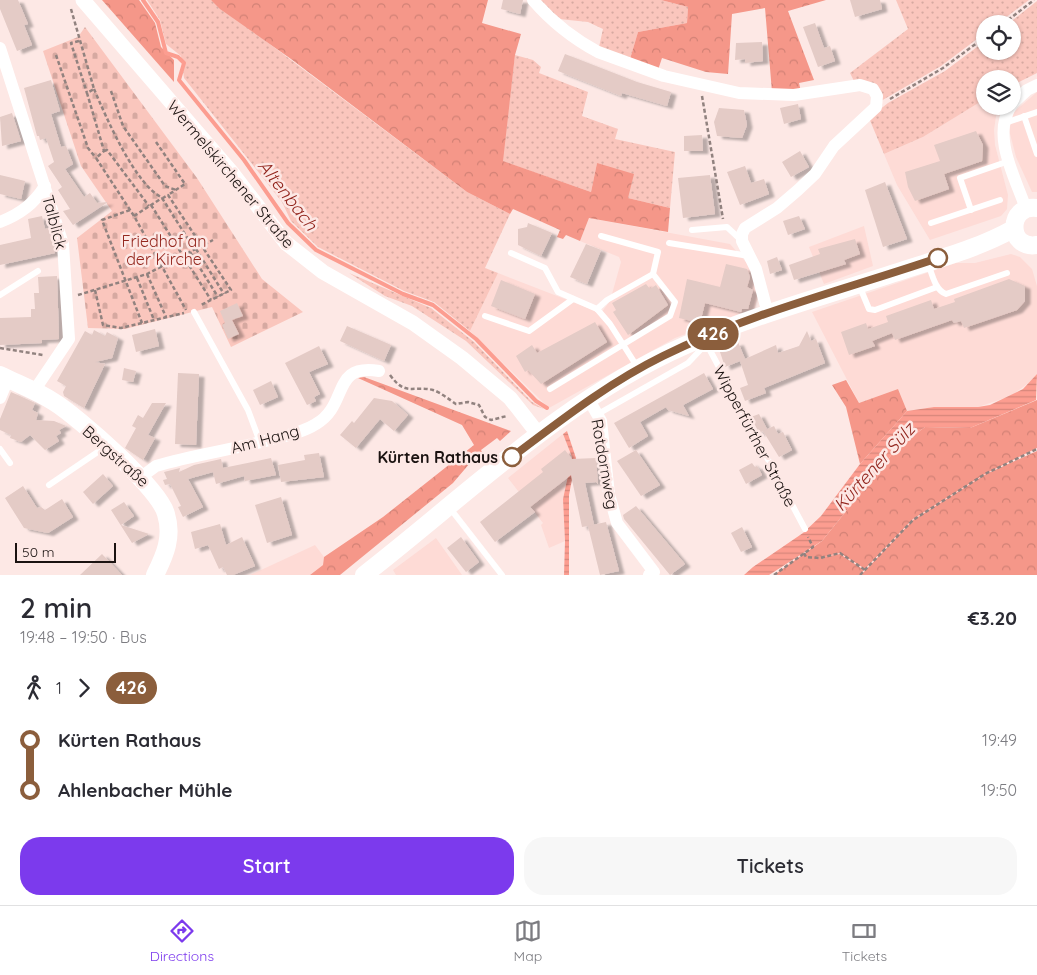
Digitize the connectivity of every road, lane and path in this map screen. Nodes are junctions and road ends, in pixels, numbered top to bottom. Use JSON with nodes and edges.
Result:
{"nodes":[{"id":1,"x":69,"y":0,"type":"edge"},
{"id":2,"x":83,"y":0,"type":"edge"},
{"id":3,"x":533,"y":0,"type":"edge"},
{"id":4,"x":1034,"y":0,"type":"edge"},
{"id":5,"x":1015,"y":15,"type":"edge"},
{"id":6,"x":80,"y":41,"type":"junction"},
{"id":7,"x":976,"y":44,"type":"edge"},
{"id":8,"x":0,"y":48,"type":"edge"},
{"id":9,"x":56,"y":55,"type":"dead end"},
{"id":10,"x":700,"y":85,"type":"junction"},
{"id":11,"x":1037,"y":85,"type":"edge"},
{"id":12,"x":94,"y":90,"type":"junction"},
{"id":13,"x":111,"y":91,"type":"dead end"},
{"id":14,"x":87,"y":93,"type":"junction"},
{"id":15,"x":1021,"y":97,"type":"edge"},
{"id":16,"x":876,"y":107,"type":"junction"},
{"id":17,"x":1037,"y":112,"type":"edge"},
{"id":18,"x":1008,"y":115,"type":"edge"},
{"id":19,"x":1024,"y":116,"type":"junction"},
{"id":20,"x":1004,"y":123,"type":"junction"},
{"id":21,"x":156,"y":142,"type":"dead end"},
{"id":22,"x":104,"y":151,"type":"junction"},
{"id":23,"x":1037,"y":154,"type":"edge"},
{"id":24,"x":96,"y":158,"type":"junction"},
{"id":25,"x":1009,"y":161,"type":"junction"},
{"id":26,"x":45,"y":186,"type":"junction"},
{"id":27,"x":176,"y":190,"type":"junction"},
{"id":28,"x":168,"y":195,"type":"junction"},
{"id":29,"x":163,"y":198,"type":"junction"},
{"id":30,"x":1000,"y":200,"type":"dead end"},
{"id":31,"x":150,"y":206,"type":"junction"},
{"id":32,"x":1031,"y":208,"type":"edge"},
{"id":33,"x":130,"y":210,"type":"junction"},
{"id":34,"x":971,"y":210,"type":"junction"},
{"id":35,"x":134,"y":216,"type":"junction"},
{"id":36,"x":0,"y":222,"type":"edge"},
{"id":37,"x":931,"y":223,"type":"dead end"},
{"id":38,"x":727,"y":227,"type":"junction"},
{"id":39,"x":1013,"y":229,"type":"junction"},
{"id":40,"x":692,"y":230,"type":"dead end"},
{"id":41,"x":601,"y":236,"type":"dead end"},
{"id":42,"x":213,"y":240,"type":"dead end"},
{"id":43,"x":742,"y":241,"type":"junction"},
{"id":44,"x":669,"y":243,"type":"dead end"},
{"id":45,"x":1037,"y":245,"type":"edge"},
{"id":46,"x":202,"y":246,"type":"junction"},
{"id":47,"x":196,"y":250,"type":"junction"},
{"id":48,"x":190,"y":252,"type":"junction"},
{"id":49,"x":511,"y":253,"type":"dead end"},
{"id":50,"x":184,"y":256,"type":"junction"},
{"id":51,"x":749,"y":256,"type":"junction"},
{"id":52,"x":928,"y":262,"type":"junction"},
{"id":53,"x":163,"y":267,"type":"junction"},
{"id":54,"x":38,"y":271,"type":"dead end"},
{"id":55,"x":1007,"y":273,"type":"dead end"},
{"id":56,"x":147,"y":274,"type":"junction"},
{"id":57,"x":653,"y":274,"type":"junction"},
{"id":58,"x":137,"y":278,"type":"junction"},
{"id":59,"x":125,"y":281,"type":"junction"},
{"id":60,"x":859,"y":284,"type":"junction"},
{"id":61,"x":937,"y":287,"type":"junction"},
{"id":62,"x":94,"y":290,"type":"junction"},
{"id":63,"x":83,"y":293,"type":"dead end"},
{"id":64,"x":224,"y":294,"type":"junction"},
{"id":65,"x":0,"y":295,"type":"edge"},
{"id":66,"x":218,"y":297,"type":"junction"},
{"id":67,"x":572,"y":298,"type":"junction"},
{"id":68,"x":211,"y":300,"type":"junction"},
{"id":69,"x":597,"y":309,"type":"junction"},
{"id":70,"x":191,"y":312,"type":"junction"},
{"id":71,"x":768,"y":314,"type":"junction"},
{"id":72,"x":485,"y":316,"type":"dead end"},
{"id":73,"x":166,"y":317,"type":"junction"},
{"id":74,"x":154,"y":320,"type":"junction"},
{"id":75,"x":142,"y":323,"type":"junction"},
{"id":76,"x":704,"y":341,"type":"junction"},
{"id":77,"x":623,"y":345,"type":"junction"},
{"id":78,"x":0,"y":348,"type":"edge"},
{"id":79,"x":54,"y":363,"type":"junction"},
{"id":80,"x":638,"y":369,"type":"junction"},
{"id":81,"x":379,"y":371,"type":"joint"},
{"id":82,"x":4,"y":377,"type":"edge"},
{"id":83,"x":550,"y":389,"type":"dead end"},
{"id":84,"x":34,"y":391,"type":"junction"},
{"id":85,"x":0,"y":398,"type":"edge"},
{"id":86,"x":594,"y":407,"type":"junction"},
{"id":87,"x":523,"y":411,"type":"junction"},
{"id":88,"x":539,"y":435,"type":"junction"},
{"id":89,"x":260,"y":442,"type":"junction"},
{"id":90,"x":106,"y":446,"type":"junction"},
{"id":91,"x":0,"y":449,"type":"edge"},
{"id":92,"x":1037,"y":449,"type":"edge"},
{"id":93,"x":10,"y":463,"type":"dead end"},
{"id":94,"x":141,"y":477,"type":"junction"},
{"id":95,"x":49,"y":485,"type":"dead end"},
{"id":96,"x":450,"y":507,"type":"junction"},
{"id":97,"x":804,"y":528,"type":"dead end"},
{"id":98,"x":813,"y":547,"type":"dead end"},
{"id":99,"x":804,"y":553,"type":"junction"},
{"id":100,"x":865,"y":570,"type":"junction"},
{"id":101,"x":155,"y":575,"type":"edge"},
{"id":102,"x":364,"y":575,"type":"edge"},
{"id":103,"x":502,"y":575,"type":"edge"},
{"id":104,"x":649,"y":575,"type":"edge"},
{"id":105,"x":774,"y":575,"type":"edge"},
{"id":106,"x":860,"y":575,"type":"edge"}],
"edges":[{"from":1,"to":6,"type":"path"},
{"from":2,"to":87,"type":"street","name":"Wermelskirchener Straße"},
{"from":3,"to":10,"type":"street"},
{"from":4,"to":5,"type":"path"},
{"from":6,"to":12,"type":"path"},
{"from":6,"to":14,"type":"path"},
{"from":7,"to":16,"type":"path"},
{"from":8,"to":26,"type":"street","name":"Talblick"},
{"from":9,"to":24,"type":"path"},
{"from":10,"to":16,"type":"street"},
{"from":10,"to":38,"type":"path"},
{"from":11,"to":15,"type":"street"},
{"from":12,"to":14,"type":"path"},
{"from":12,"to":29,"type":"path"},
{"from":13,"to":27,"type":"path"},
{"from":14,"to":22,"type":"path"},
{"from":16,"to":43,"type":"street"},
{"from":17,"to":19,"type":"lane"},
{"from":18,"to":20,"type":"street"},
{"from":19,"to":20,"type":"lane"},
{"from":19,"to":23,"type":"lane"},
{"from":20,"to":25,"type":"street"},
{"from":21,"to":27,"type":"path"},
{"from":22,"to":24,"type":"path"},
{"from":22,"to":31,"type":"path"},
{"from":24,"to":33,"type":"path"},
{"from":25,"to":32,"type":"street"},
{"from":25,"to":34,"type":"lane"},
{"from":26,"to":36,"type":"street"},
{"from":26,"to":79,"type":"street","name":"Talblick"},
{"from":27,"to":28,"type":"path"},
{"from":28,"to":29,"type":"path"},
{"from":28,"to":46,"type":"path"},
{"from":29,"to":31,"type":"path"},
{"from":29,"to":47,"type":"path"},
{"from":30,"to":34,"type":"lane"},
{"from":31,"to":35,"type":"path"},
{"from":31,"to":50,"type":"path"},
{"from":32,"to":39,"type":"main road"},
{"from":33,"to":35,"type":"path"},
{"from":33,"to":59,"type":"path"},
{"from":34,"to":37,"type":"lane"},
{"from":35,"to":53,"type":"path"},
{"from":38,"to":40,"type":"lane"},
{"from":38,"to":43,"type":"lane"},
{"from":39,"to":45,"type":"main road"},
{"from":39,"to":52,"type":"main road","name":"Wipperfürther Straße"},
{"from":41,"to":57,"type":"lane"},
{"from":42,"to":46,"type":"path"},
{"from":43,"to":51,"type":"street"},
{"from":44,"to":51,"type":"lane"},
{"from":46,"to":47,"type":"path"},
{"from":46,"to":64,"type":"path"},
{"from":47,"to":48,"type":"path"},
{"from":47,"to":64,"type":"path"},
{"from":48,"to":50,"type":"path"},
{"from":48,"to":66,"type":"path"},
{"from":49,"to":67,"type":"lane"},
{"from":50,"to":53,"type":"path"},
{"from":50,"to":68,"type":"path"},
{"from":51,"to":71,"type":"street"},
{"from":52,"to":60,"type":"main road","name":"Wipperfürther Straße"},
{"from":52,"to":61,"type":"lane"},
{"from":53,"to":56,"type":"path"},
{"from":53,"to":70,"type":"path"},
{"from":54,"to":65,"type":"lane"},
{"from":55,"to":61,"type":"lane"},
{"from":56,"to":58,"type":"path"},
{"from":56,"to":73,"type":"path"},
{"from":57,"to":69,"type":"lane"},
{"from":57,"to":77,"type":"lane"},
{"from":58,"to":59,"type":"path"},
{"from":58,"to":74,"type":"path"},
{"from":59,"to":62,"type":"path"},
{"from":59,"to":75,"type":"path"},
{"from":60,"to":61,"type":"lane"},
{"from":60,"to":71,"type":"main road","name":"Wipperfürther Straße"},
{"from":62,"to":63,"type":"path"},
{"from":62,"to":75,"type":"path"},
{"from":64,"to":66,"type":"path"},
{"from":66,"to":68,"type":"path"},
{"from":67,"to":69,"type":"lane"},
{"from":67,"to":72,"type":"lane"},
{"from":68,"to":70,"type":"path"},
{"from":69,"to":77,"type":"lane"},
{"from":70,"to":73,"type":"path"},
{"from":70,"to":89,"type":"lane"},
{"from":71,"to":76,"type":"main road","name":"Wipperfürther Straße"},
{"from":73,"to":74,"type":"path"},
{"from":74,"to":75,"type":"path"},
{"from":76,"to":80,"type":"main road","name":"Wipperfürther Straße"},
{"from":76,"to":86,"type":"lane","name":"Wipperfürther Straße"},
{"from":76,"to":97,"type":"lane","name":"Wipperfürther Straße"},
{"from":77,"to":80,"type":"lane"},
{"from":77,"to":83,"type":"lane"},
{"from":78,"to":79,"type":"path"},
{"from":79,"to":84,"type":"street","name":"Talblick"},
{"from":80,"to":86,"type":"main road","name":"Wipperfürther Straße"},
{"from":81,"to":87,"type":"path"},
{"from":81,"to":89,"type":"street","name":"Am Hang"},
{"from":82,"to":84,"type":"main road","name":"Bergstraße"},
{"from":82,"to":85,"type":"street"},
{"from":84,"to":90,"type":"main road","name":"Bergstraße"},
{"from":86,"to":88,"type":"main road","name":"Wipperfürther Straße"},
{"from":86,"to":104,"type":"street","name":"Rotdornweg"},
{"from":87,"to":88,"type":"street","name":"Wermelskirchener Straße"},
{"from":88,"to":96,"type":"main road","name":"Wipperfürther Straße"},
{"from":89,"to":94,"type":"street","name":"Am Hang"},
{"from":90,"to":94,"type":"main road","name":"Bergstraße"},
{"from":90,"to":95,"type":"lane"},
{"from":91,"to":93,"type":"lane"},
{"from":92,"to":100,"type":"path"},
{"from":94,"to":101,"type":"main road","name":"Bergstraße"},
{"from":96,"to":102,"type":"main road","name":"Wipperfürther Straße"},
{"from":96,"to":103,"type":"lane"},
{"from":98,"to":99,"type":"path"},
{"from":99,"to":100,"type":"path"},
{"from":99,"to":105,"type":"path"},
{"from":100,"to":106,"type":"path"}]}
